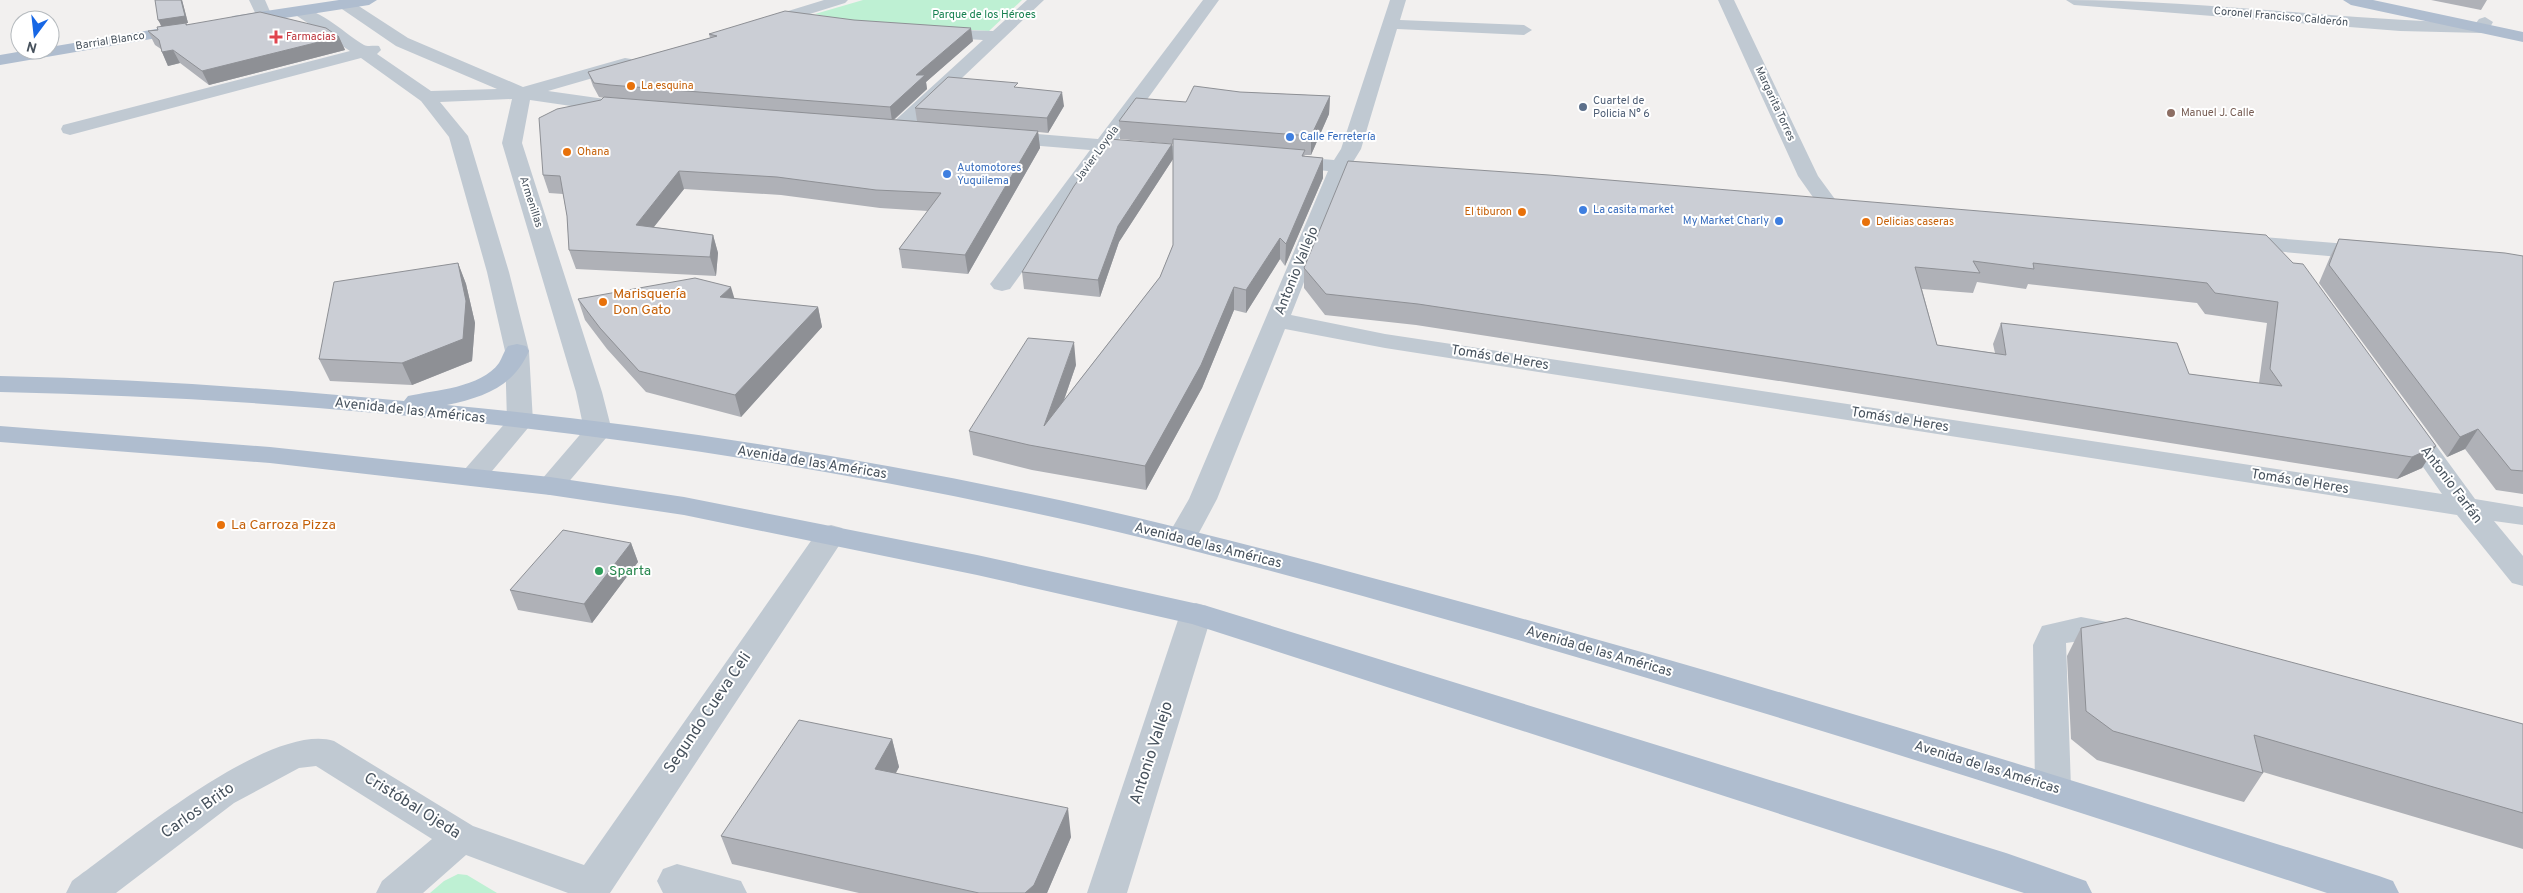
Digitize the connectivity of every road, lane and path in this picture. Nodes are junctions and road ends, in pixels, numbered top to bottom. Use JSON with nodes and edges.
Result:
{"nodes":[{"id":1,"x":257,"y":0,"type":"edge"},
{"id":2,"x":369,"y":0,"type":"edge"},
{"id":3,"x":840,"y":0,"type":"edge"},
{"id":4,"x":1036,"y":0,"type":"edge"},
{"id":5,"x":1211,"y":0,"type":"edge"},
{"id":6,"x":1398,"y":0,"type":"edge"},
{"id":7,"x":1726,"y":0,"type":"edge"},
{"id":8,"x":2074,"y":0,"type":"edge"},
{"id":9,"x":2350,"y":0,"type":"edge"},
{"id":10,"x":2384,"y":0,"type":"edge"},
{"id":11,"x":345,"y":4,"type":"junction"},
{"id":12,"x":299,"y":12,"type":"junction"},
{"id":13,"x":264,"y":16,"type":"junction"},
{"id":14,"x":789,"y":16,"type":"junction"},
{"id":15,"x":828,"y":22,"type":"edge"},
{"id":16,"x":2345,"y":22,"type":"junction"},
{"id":17,"x":1390,"y":24,"type":"junction"},
{"id":18,"x":2483,"y":25,"type":"junction"},
{"id":19,"x":751,"y":27,"type":"edge"},
{"id":20,"x":916,"y":30,"type":"edge"},
{"id":21,"x":1524,"y":30,"type":"dead end"},
{"id":22,"x":2523,"y":30,"type":"edge"},
{"id":23,"x":996,"y":36,"type":"junction"},
{"id":24,"x":2523,"y":37,"type":"edge"},
{"id":25,"x":402,"y":42,"type":"junction"},
{"id":26,"x":361,"y":53,"type":"junction"},
{"id":27,"x":0,"y":60,"type":"edge"},
{"id":28,"x":636,"y":60,"type":"edge"},
{"id":29,"x":522,"y":93,"type":"junction"},
{"id":30,"x":427,"y":97,"type":"junction"},
{"id":31,"x":614,"y":107,"type":"junction"},
{"id":32,"x":643,"y":109,"type":"edge"},
{"id":33,"x":571,"y":117,"type":"edge"},
{"id":34,"x":70,"y":129,"type":"dead end"},
{"id":35,"x":535,"y":130,"type":"dead end"},
{"id":36,"x":924,"y":131,"type":"edge"},
{"id":37,"x":978,"y":135,"type":"edge"},
{"id":38,"x":512,"y":143,"type":"junction"},
{"id":39,"x":1103,"y":146,"type":"junction"},
{"id":40,"x":1231,"y":157,"type":"edge"},
{"id":41,"x":1271,"y":160,"type":"edge"},
{"id":42,"x":1340,"y":166,"type":"junction"},
{"id":43,"x":1403,"y":171,"type":"edge"},
{"id":44,"x":1800,"y":204,"type":"edge"},
{"id":45,"x":2219,"y":240,"type":"edge"},
{"id":46,"x":2277,"y":245,"type":"junction"},
{"id":47,"x":2395,"y":255,"type":"edge"},
{"id":48,"x":2297,"y":272,"type":"edge"},
{"id":49,"x":1002,"y":284,"type":"dead end"},
{"id":50,"x":1277,"y":320,"type":"junction"},
{"id":51,"x":517,"y":351,"type":"junction"},
{"id":52,"x":0,"y":384,"type":"edge"},
{"id":53,"x":382,"y":406,"type":"junction"},
{"id":54,"x":2396,"y":410,"type":"edge"},
{"id":55,"x":520,"y":422,"type":"junction"},
{"id":56,"x":598,"y":431,"type":"junction"},
{"id":57,"x":0,"y":434,"type":"edge"},
{"id":58,"x":472,"y":477,"type":"junction"},
{"id":59,"x":550,"y":486,"type":"junction"},
{"id":60,"x":2466,"y":507,"type":"junction"},
{"id":61,"x":2523,"y":516,"type":"edge"},
{"id":62,"x":831,"y":535,"type":"junction"},
{"id":63,"x":1182,"y":537,"type":"junction"},
{"id":64,"x":2523,"y":576,"type":"edge"},
{"id":65,"x":1196,"y":614,"type":"junction"},
{"id":66,"x":2147,"y":642,"type":"edge"},
{"id":67,"x":321,"y":751,"type":"joint"},
{"id":68,"x":2053,"y":788,"type":"junction"},
{"id":69,"x":460,"y":838,"type":"junction"},
{"id":70,"x":677,"y":881,"type":"dead end"},
{"id":71,"x":2009,"y":881,"type":"edge"},
{"id":72,"x":591,"y":889,"type":"edge"},
{"id":73,"x":86,"y":893,"type":"edge"},
{"id":74,"x":396,"y":893,"type":"edge"},
{"id":75,"x":727,"y":893,"type":"edge"},
{"id":76,"x":1107,"y":893,"type":"edge"},
{"id":77,"x":2072,"y":893,"type":"edge"},
{"id":78,"x":2379,"y":893,"type":"edge"}],
"edges":[{"from":1,"to":13,"type":"street"},
{"from":2,"to":11,"type":"main road","name":"Barrial Blanco"},
{"from":3,"to":14,"type":"street"},
{"from":4,"to":23,"type":"street"},
{"from":5,"to":39,"type":"street","name":"Javier Loyola"},
{"from":6,"to":17,"type":"street","name":"Antonio Vallejo"},
{"from":7,"to":44,"type":"street","name":"Margarita Torres"},
{"from":8,"to":16,"type":"street","name":"Coronel Francisco Calderón"},
{"from":9,"to":16,"type":"street"},
{"from":9,"to":18,"type":"main road"},
{"from":10,"to":18,"type":"main road"},
{"from":11,"to":12,"type":"main road","name":"Barrial Blanco"},
{"from":11,"to":25,"type":"street"},
{"from":12,"to":13,"type":"main road","name":"Barrial Blanco"},
{"from":12,"to":26,"type":"street"},
{"from":13,"to":27,"type":"main road","name":"Barrial Blanco"},
{"from":14,"to":15,"type":"street"},
{"from":14,"to":19,"type":"street"},
{"from":16,"to":18,"type":"street","name":"Coronel Francisco Calderón"},
{"from":17,"to":21,"type":"street"},
{"from":17,"to":42,"type":"street","name":"Antonio Vallejo"},
{"from":18,"to":22,"type":"main road"},
{"from":18,"to":24,"type":"main road"},
{"from":20,"to":23,"type":"street"},
{"from":23,"to":36,"type":"street"},
{"from":25,"to":26,"type":"street"},
{"from":25,"to":29,"type":"street"},
{"from":26,"to":30,"type":"street"},
{"from":26,"to":34,"type":"street"},
{"from":28,"to":29,"type":"street"},
{"from":29,"to":30,"type":"street"},
{"from":29,"to":31,"type":"street"},
{"from":29,"to":38,"type":"street","name":"Armenillas"},
{"from":30,"to":51,"type":"street"},
{"from":31,"to":32,"type":"street"},
{"from":31,"to":33,"type":"street"},
{"from":35,"to":38,"type":"street"},
{"from":37,"to":39,"type":"street"},
{"from":38,"to":56,"type":"street","name":"Armenillas"},
{"from":39,"to":40,"type":"street"},
{"from":39,"to":49,"type":"street","name":"Javier Loyola"},
{"from":41,"to":42,"type":"street"},
{"from":42,"to":43,"type":"street"},
{"from":42,"to":50,"type":"street","name":"Antonio Vallejo"},
{"from":45,"to":46,"type":"street"},
{"from":46,"to":47,"type":"street"},
{"from":46,"to":48,"type":"street"},
{"from":50,"to":60,"type":"street","name":"Tomás de Heres"},
{"from":50,"to":63,"type":"street","name":"Antonio Vallejo"},
{"from":51,"to":53,"type":"main road"},
{"from":51,"to":55,"type":"street"},
{"from":52,"to":53,"type":"main road","name":"Avenida de las Américas"},
{"from":53,"to":55,"type":"main road","name":"Avenida de las Américas"},
{"from":54,"to":60,"type":"street","name":"Antonio Farfán"},
{"from":55,"to":56,"type":"main road","name":"Avenida de las Américas"},
{"from":55,"to":58,"type":"street"},
{"from":56,"to":59,"type":"street"},
{"from":56,"to":63,"type":"main road","name":"Avenida de las Américas"},
{"from":57,"to":58,"type":"main road"},
{"from":58,"to":59,"type":"main road"},
{"from":59,"to":62,"type":"main road"},
{"from":60,"to":61,"type":"street","name":"Tomás de Heres"},
{"from":60,"to":64,"type":"street","name":"Antonio Farfán"},
{"from":62,"to":65,"type":"main road"},
{"from":62,"to":72,"type":"street","name":"Segundo Cueva Celi"},
{"from":63,"to":68,"type":"main road","name":"Avenida de las Américas"},
{"from":65,"to":71,"type":"main road"},
{"from":65,"to":76,"type":"street","name":"Antonio Vallejo"},
{"from":66,"to":68,"type":"street"},
{"from":67,"to":69,"type":"street","name":"Cristóbal Ojeda"},
{"from":67,"to":73,"type":"street","name":"Carlos Brito"},
{"from":68,"to":78,"type":"main road","name":"Avenida de las Américas"},
{"from":69,"to":72,"type":"street","name":"Cristóbal Ojeda"},
{"from":69,"to":74,"type":"street"},
{"from":70,"to":75,"type":"street"},
{"from":71,"to":77,"type":"main road"}]}
